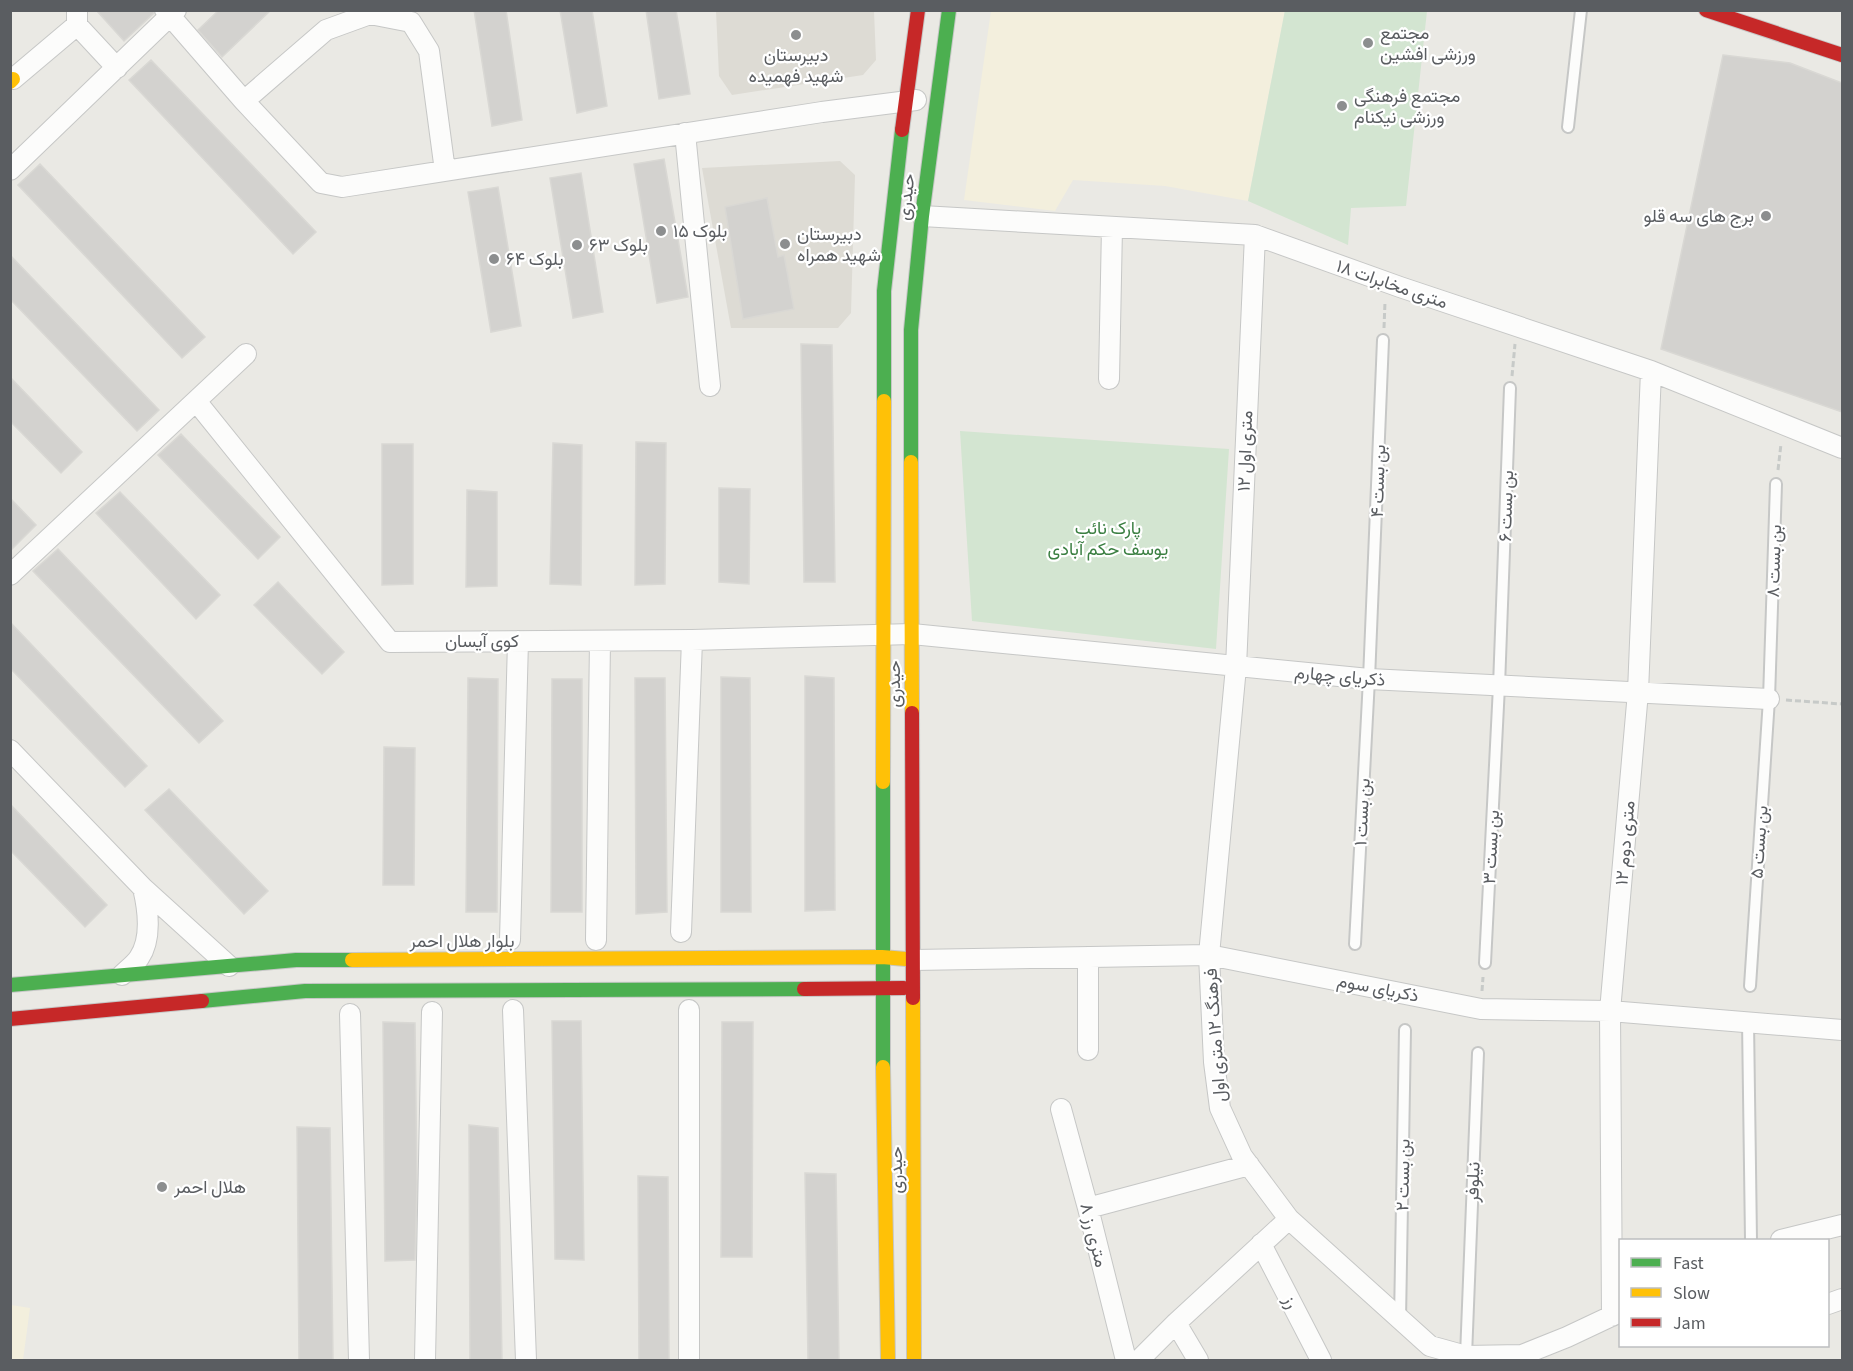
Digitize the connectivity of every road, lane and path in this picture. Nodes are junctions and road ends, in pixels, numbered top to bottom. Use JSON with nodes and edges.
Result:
{"nodes":[{"id":1,"x":918,"y":10,"type":"edge"},
{"id":2,"x":949,"y":10,"type":"edge"},
{"id":3,"x":1581,"y":10,"type":"edge"},
{"id":4,"x":1706,"y":10,"type":"edge"},
{"id":5,"x":170,"y":12,"type":"edge"},
{"id":6,"x":77,"y":18,"type":"edge"},
{"id":7,"x":1842,"y":55,"type":"edge"},
{"id":8,"x":117,"y":68,"type":"junction"},
{"id":9,"x":11,"y":79,"type":"edge"},
{"id":10,"x":937,"y":99,"type":"junction"},
{"id":11,"x":243,"y":101,"type":"junction"},
{"id":12,"x":905,"y":101,"type":"junction"},
{"id":13,"x":1568,"y":127,"type":"dead end"},
{"id":14,"x":685,"y":133,"type":"junction"},
{"id":15,"x":10,"y":170,"type":"edge"},
{"id":16,"x":445,"y":171,"type":"junction"},
{"id":17,"x":922,"y":216,"type":"junction"},
{"id":18,"x":1112,"y":227,"type":"junction"},
{"id":19,"x":1255,"y":235,"type":"junction"},
{"id":20,"x":1386,"y":282,"type":"junction"},
{"id":21,"x":1517,"y":327,"type":"junction"},
{"id":22,"x":1383,"y":340,"type":"joint"},
{"id":23,"x":246,"y":354,"type":"dead end"},
{"id":24,"x":1651,"y":371,"type":"junction"},
{"id":25,"x":1109,"y":379,"type":"dead end"},
{"id":26,"x":710,"y":386,"type":"dead end"},
{"id":27,"x":1510,"y":388,"type":"joint"},
{"id":28,"x":196,"y":401,"type":"junction"},
{"id":29,"x":1784,"y":424,"type":"junction"},
{"id":30,"x":1842,"y":448,"type":"edge"},
{"id":31,"x":1776,"y":484,"type":"joint"},
{"id":32,"x":10,"y":575,"type":"edge"},
{"id":33,"x":912,"y":634,"type":"junction"},
{"id":34,"x":884,"y":635,"type":"junction"},
{"id":35,"x":600,"y":640,"type":"junction"},
{"id":36,"x":692,"y":640,"type":"junction"},
{"id":37,"x":518,"y":641,"type":"junction"},
{"id":38,"x":1236,"y":667,"type":"junction"},
{"id":39,"x":1369,"y":679,"type":"junction"},
{"id":40,"x":1499,"y":686,"type":"junction"},
{"id":41,"x":1638,"y":692,"type":"junction"},
{"id":42,"x":1769,"y":699,"type":"junction"},
{"id":43,"x":1842,"y":704,"type":"edge"},
{"id":44,"x":10,"y":750,"type":"edge"},
{"id":45,"x":143,"y":888,"type":"junction"},
{"id":46,"x":681,"y":932,"type":"dead end"},
{"id":47,"x":510,"y":940,"type":"dead end"},
{"id":48,"x":596,"y":940,"type":"dead end"},
{"id":49,"x":1355,"y":944,"type":"dead end"},
{"id":50,"x":1209,"y":955,"type":"junction"},
{"id":51,"x":882,"y":957,"type":"junction"},
{"id":52,"x":1088,"y":957,"type":"junction"},
{"id":53,"x":914,"y":960,"type":"junction"},
{"id":54,"x":1485,"y":963,"type":"joint"},
{"id":55,"x":218,"y":980,"type":"junction"},
{"id":56,"x":10,"y":985,"type":"edge"},
{"id":57,"x":1750,"y":986,"type":"dead end"},
{"id":58,"x":882,"y":987,"type":"junction"},
{"id":59,"x":913,"y":988,"type":"junction"},
{"id":60,"x":124,"y":992,"type":"junction"},
{"id":61,"x":1480,"y":1009,"type":"junction"},
{"id":62,"x":513,"y":1010,"type":"dead end"},
{"id":63,"x":689,"y":1010,"type":"dead end"},
{"id":64,"x":1610,"y":1011,"type":"junction"},
{"id":65,"x":432,"y":1012,"type":"dead end"},
{"id":66,"x":350,"y":1014,"type":"dead end"},
{"id":67,"x":10,"y":1019,"type":"edge"},
{"id":68,"x":1748,"y":1021,"type":"junction"},
{"id":69,"x":1842,"y":1029,"type":"edge"},
{"id":70,"x":1405,"y":1030,"type":"dead end"},
{"id":71,"x":1088,"y":1050,"type":"dead end"},
{"id":72,"x":1478,"y":1053,"type":"dead end"},
{"id":73,"x":1061,"y":1109,"type":"dead end"},
{"id":74,"x":1249,"y":1165,"type":"junction"},
{"id":75,"x":1088,"y":1208,"type":"junction"},
{"id":76,"x":1289,"y":1219,"type":"junction"},
{"id":77,"x":1842,"y":1226,"type":"edge"},
{"id":78,"x":1751,"y":1239,"type":"edge"},
{"id":79,"x":1785,"y":1239,"type":"edge"},
{"id":80,"x":1261,"y":1244,"type":"junction"},
{"id":81,"x":1616,"y":1314,"type":"edge"},
{"id":82,"x":1400,"y":1320,"type":"junction"},
{"id":83,"x":1176,"y":1323,"type":"junction"},
{"id":84,"x":1466,"y":1358,"type":"edge"},
{"id":85,"x":359,"y":1360,"type":"edge"},
{"id":86,"x":424,"y":1360,"type":"edge"},
{"id":87,"x":526,"y":1360,"type":"edge"},
{"id":88,"x":689,"y":1360,"type":"edge"},
{"id":89,"x":888,"y":1360,"type":"edge"},
{"id":90,"x":914,"y":1360,"type":"edge"},
{"id":91,"x":1126,"y":1360,"type":"edge"},
{"id":92,"x":1139,"y":1360,"type":"edge"},
{"id":93,"x":1198,"y":1360,"type":"edge"},
{"id":94,"x":1321,"y":1360,"type":"edge"}],
"edges":[{"from":1,"to":12,"type":"main road","name":"حیدری"},
{"from":2,"to":10,"type":"main road","name":"حیدری"},
{"from":3,"to":13,"type":"lane"},
{"from":4,"to":7,"type":"main road"},
{"from":5,"to":8,"type":"street"},
{"from":5,"to":11,"type":"street"},
{"from":6,"to":8,"type":"street"},
{"from":6,"to":9,"type":"street"},
{"from":8,"to":15,"type":"street"},
{"from":10,"to":12,"type":"street"},
{"from":10,"to":17,"type":"main road","name":"حیدری"},
{"from":11,"to":16,"type":"street"},
{"from":11,"to":16,"type":"street"},
{"from":12,"to":14,"type":"street"},
{"from":12,"to":34,"type":"main road","name":"حیدری"},
{"from":14,"to":16,"type":"street"},
{"from":14,"to":26,"type":"street"},
{"from":17,"to":18,"type":"street","name":"۱۸ متری مخابرات"},
{"from":17,"to":33,"type":"main road","name":"حیدری"},
{"from":18,"to":19,"type":"street","name":"۱۸ متری مخابرات"},
{"from":18,"to":25,"type":"street"},
{"from":19,"to":20,"type":"street","name":"۱۸ متری مخابرات"},
{"from":19,"to":38,"type":"street","name":"۱۲ متری اول"},
{"from":20,"to":21,"type":"street","name":"۱۸ متری مخابرات"},
{"from":20,"to":22,"type":"path"},
{"from":21,"to":24,"type":"street","name":"۱۸ متری مخابرات"},
{"from":21,"to":27,"type":"path"},
{"from":22,"to":39,"type":"lane","name":"بن بست ۴"},
{"from":23,"to":28,"type":"street"},
{"from":24,"to":29,"type":"street","name":"۱۸ متری مخابرات"},
{"from":24,"to":41,"type":"street","name":"۱۲ متری دوم"},
{"from":27,"to":40,"type":"lane","name":"بن بست ۶"},
{"from":28,"to":32,"type":"street"},
{"from":28,"to":37,"type":"street","name":"کوی آیسان"},
{"from":29,"to":30,"type":"street","name":"۱۸ متری مخابرات"},
{"from":29,"to":31,"type":"path"},
{"from":31,"to":42,"type":"lane","name":"بن بست ۸"},
{"from":33,"to":34,"type":"street","name":"کوی آیسان"},
{"from":33,"to":38,"type":"street","name":"ذکریای چهارم"},
{"from":33,"to":53,"type":"main road","name":"حیدری"},
{"from":34,"to":36,"type":"street","name":"کوی آیسان"},
{"from":34,"to":51,"type":"main road","name":"حیدری"},
{"from":35,"to":36,"type":"street","name":"کوی آیسان"},
{"from":35,"to":37,"type":"street","name":"کوی آیسان"},
{"from":35,"to":48,"type":"street"},
{"from":36,"to":46,"type":"street"},
{"from":37,"to":47,"type":"street"},
{"from":38,"to":39,"type":"street","name":"ذکریای چهارم"},
{"from":38,"to":50,"type":"street","name":"فرهنگ ۱۲ متری اول"},
{"from":39,"to":40,"type":"street","name":"ذکریای چهارم"},
{"from":39,"to":49,"type":"lane","name":"بن بست ۱"},
{"from":40,"to":41,"type":"street","name":"ذکریای چهارم"},
{"from":40,"to":54,"type":"lane","name":"بن بست ۳"},
{"from":41,"to":42,"type":"street","name":"ذکریای چهارم"},
{"from":41,"to":64,"type":"street","name":"۱۲ متری دوم"},
{"from":42,"to":43,"type":"path"},
{"from":42,"to":57,"type":"lane","name":"بن بست ۵"},
{"from":44,"to":45,"type":"street"},
{"from":45,"to":55,"type":"street"},
{"from":45,"to":60,"type":"street"},
{"from":50,"to":52,"type":"street","name":"ذکریای سوم"},
{"from":50,"to":61,"type":"street","name":"ذکریای سوم"},
{"from":50,"to":74,"type":"street","name":"فرهنگ ۱۲ متری اول"},
{"from":51,"to":53,"type":"main road","name":"بلوار هلال احمر"},
{"from":51,"to":55,"type":"main road","name":"بلوار هلال احمر"},
{"from":51,"to":58,"type":"main road","name":"حیدری"},
{"from":52,"to":53,"type":"street","name":"ذکریای سوم"},
{"from":52,"to":71,"type":"street"},
{"from":53,"to":59,"type":"main road","name":"حیدری"},
{"from":54,"to":61,"type":"path"},
{"from":55,"to":58,"type":"main road","name":"بلوار هلال احمر"},
{"from":55,"to":60,"type":"main road","name":"بلوار هلال احمر"},
{"from":55,"to":60,"type":"main road","name":"بلوار هلال احمر"},
{"from":56,"to":60,"type":"main road","name":"بلوار هلال احمر"},
{"from":58,"to":59,"type":"main road","name":"بلوار هلال احمر"},
{"from":58,"to":89,"type":"main road","name":"حیدری"},
{"from":59,"to":90,"type":"main road","name":"حیدری"},
{"from":60,"to":67,"type":"main road","name":"بلوار هلال احمر"},
{"from":61,"to":64,"type":"street","name":"ذکریای سوم"},
{"from":62,"to":87,"type":"street"},
{"from":63,"to":88,"type":"street"},
{"from":64,"to":68,"type":"street","name":"ذکریای سوم"},
{"from":64,"to":81,"type":"street","name":"۱۲ متری دوم"},
{"from":65,"to":86,"type":"street"},
{"from":66,"to":85,"type":"street"},
{"from":68,"to":69,"type":"street","name":"ذکریای سوم"},
{"from":68,"to":78,"type":"lane"},
{"from":70,"to":82,"type":"lane","name":"بن بست ۲"},
{"from":72,"to":84,"type":"lane","name":"نیلوفر"},
{"from":73,"to":75,"type":"street","name":"۸ متری رز"},
{"from":74,"to":75,"type":"street"},
{"from":74,"to":76,"type":"street","name":"فرهنگ ۱۲ متری اول"},
{"from":75,"to":91,"type":"street","name":"۸ متری رز"},
{"from":76,"to":80,"type":"street"},
{"from":76,"to":82,"type":"street","name":"فرهنگ ۱۲ متری اول"},
{"from":77,"to":79,"type":"street"},
{"from":80,"to":83,"type":"street"},
{"from":80,"to":94,"type":"street","name":"رز"},
{"from":81,"to":84,"type":"street","name":"فرهنگ ۱۲ متری اول"},
{"from":82,"to":84,"type":"street","name":"فرهنگ ۱۲ متری اول"},
{"from":83,"to":92,"type":"street"},
{"from":83,"to":93,"type":"street"}]}
